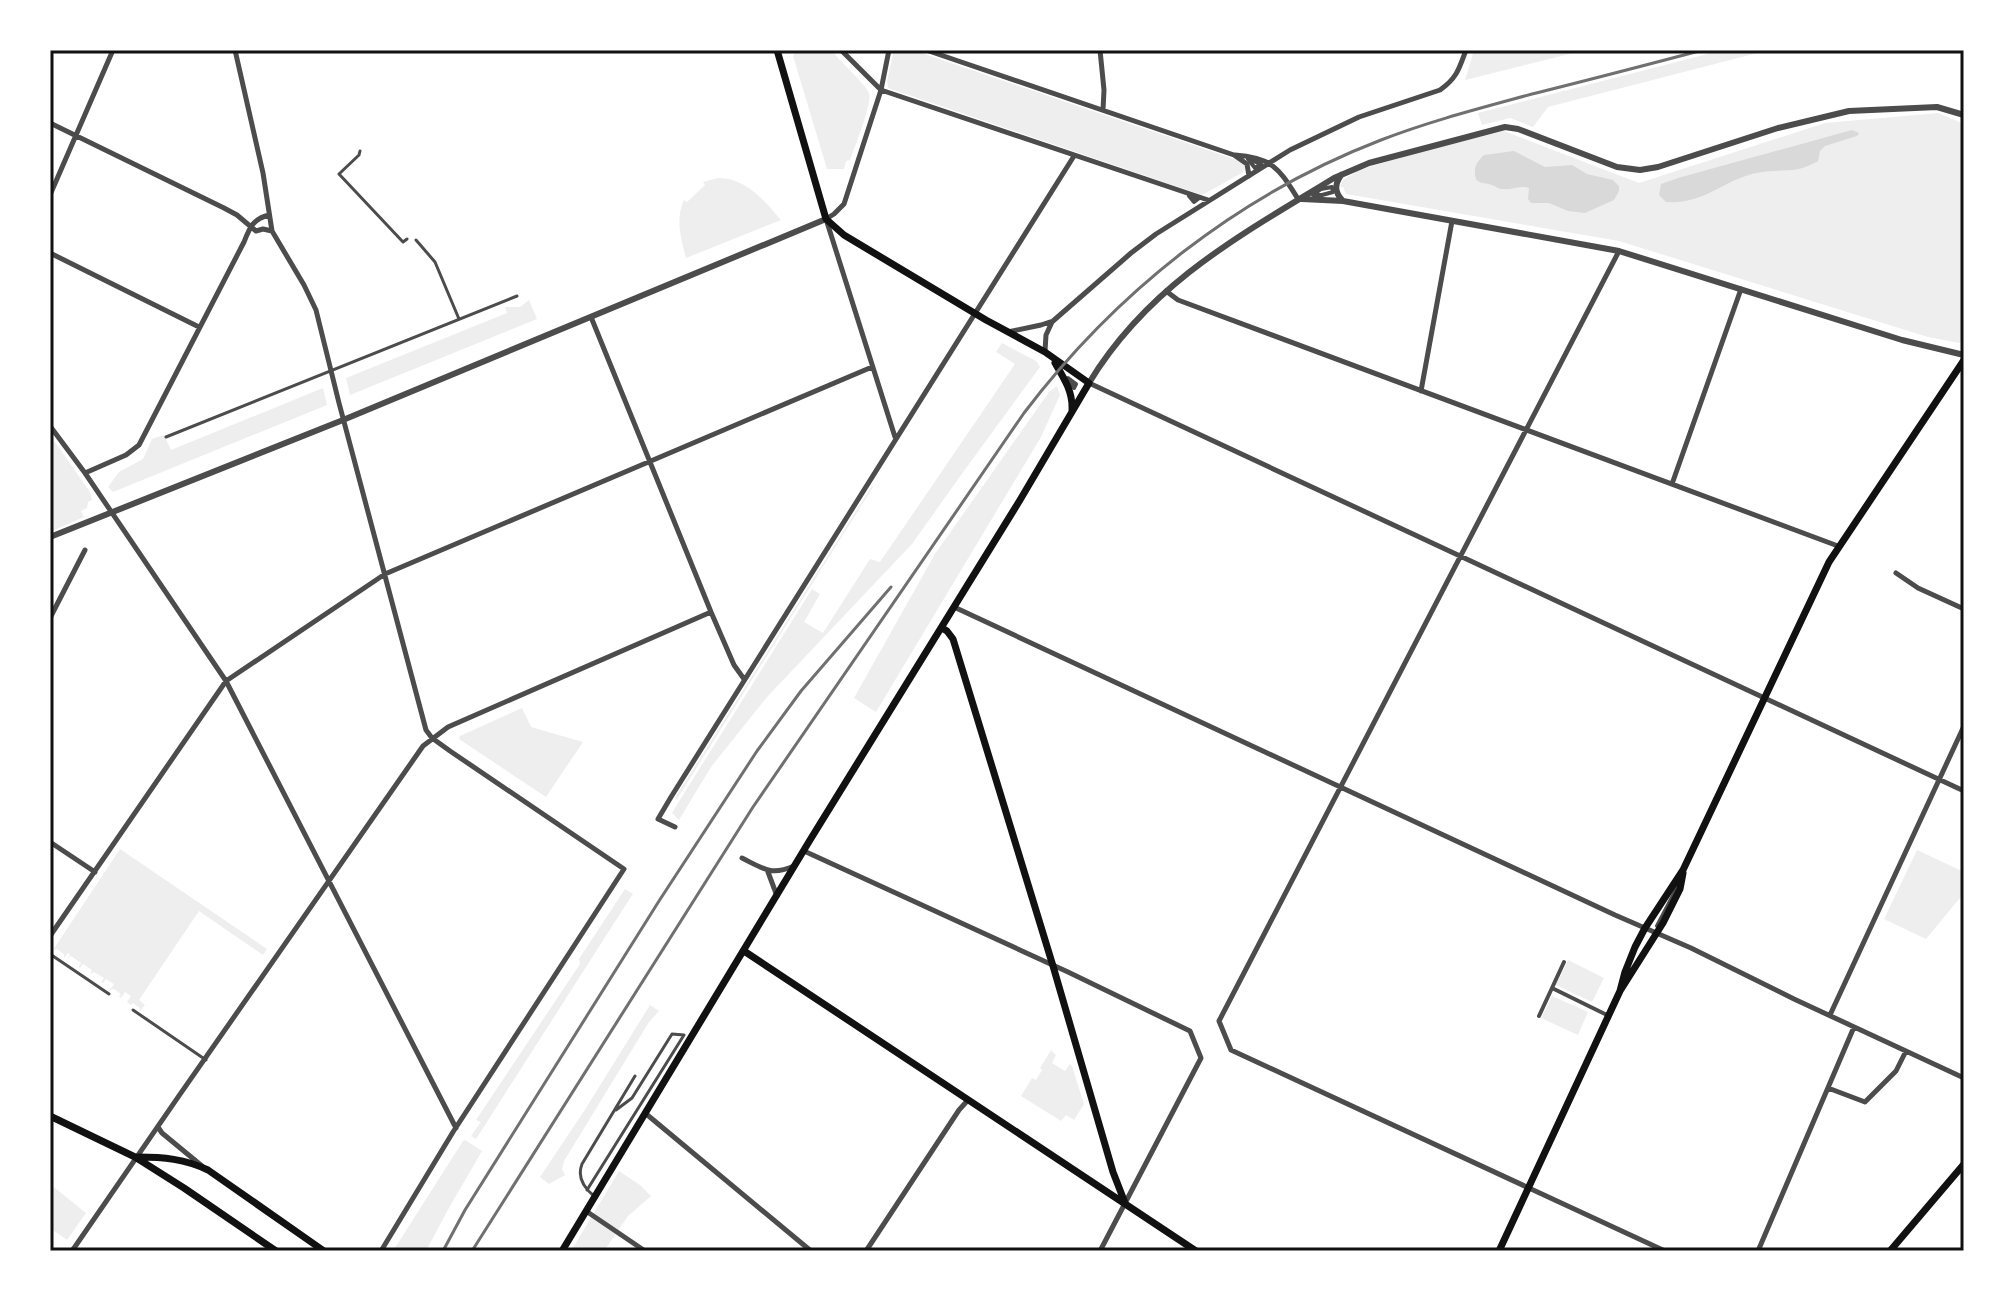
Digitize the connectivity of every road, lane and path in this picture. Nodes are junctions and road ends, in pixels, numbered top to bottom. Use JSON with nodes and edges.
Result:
{"nodes":[{"id":1,"x":113,"y":50,"type":"edge"},
{"id":2,"x":235,"y":50,"type":"edge"},
{"id":3,"x":841,"y":50,"type":"edge"},
{"id":4,"x":889,"y":50,"type":"edge"},
{"id":5,"x":926,"y":50,"type":"edge"},
{"id":6,"x":1100,"y":50,"type":"edge"},
{"id":7,"x":1466,"y":50,"type":"edge"},
{"id":8,"x":779,"y":51,"type":"edge"},
{"id":9,"x":881,"y":90,"type":"junction"},
{"id":10,"x":1103,"y":110,"type":"junction"},
{"id":11,"x":1964,"y":115,"type":"edge"},
{"id":12,"x":50,"y":123,"type":"edge"},
{"id":13,"x":76,"y":135,"type":"junction"},
{"id":14,"x":360,"y":151,"type":"dead end"},
{"id":15,"x":1234,"y":155,"type":"junction"},
{"id":16,"x":1074,"y":156,"type":"junction"},
{"id":17,"x":1270,"y":163,"type":"junction"},
{"id":18,"x":1341,"y":175,"type":"junction"},
{"id":19,"x":1249,"y":176,"type":"junction"},
{"id":20,"x":1186,"y":194,"type":"junction"},
{"id":21,"x":50,"y":195,"type":"edge"},
{"id":22,"x":1298,"y":199,"type":"junction"},
{"id":23,"x":1208,"y":200,"type":"junction"},
{"id":24,"x":1343,"y":201,"type":"junction"},
{"id":25,"x":1191,"y":210,"type":"junction"},
{"id":26,"x":269,"y":215,"type":"junction"},
{"id":27,"x":826,"y":219,"type":"junction"},
{"id":28,"x":1452,"y":221,"type":"junction"},
{"id":29,"x":250,"y":225,"type":"junction"},
{"id":30,"x":256,"y":231,"type":"junction"},
{"id":31,"x":272,"y":231,"type":"junction"},
{"id":32,"x":407,"y":239,"type":"dead end"},
{"id":33,"x":416,"y":240,"type":"dead end"},
{"id":34,"x":244,"y":242,"type":"junction"},
{"id":35,"x":1619,"y":251,"type":"junction"},
{"id":36,"x":50,"y":253,"type":"edge"},
{"id":37,"x":1741,"y":289,"type":"junction"},
{"id":38,"x":1166,"y":291,"type":"junction"},
{"id":39,"x":517,"y":296,"type":"dead end"},
{"id":40,"x":974,"y":313,"type":"junction"},
{"id":41,"x":591,"y":317,"type":"junction"},
{"id":42,"x":459,"y":319,"type":"junction"},
{"id":43,"x":1053,"y":321,"type":"junction"},
{"id":44,"x":199,"y":327,"type":"junction"},
{"id":45,"x":1008,"y":332,"type":"junction"},
{"id":46,"x":1048,"y":355,"type":"junction"},
{"id":47,"x":1964,"y":357,"type":"edge"},
{"id":48,"x":872,"y":367,"type":"junction"},
{"id":49,"x":331,"y":371,"type":"junction"},
{"id":50,"x":1089,"y":383,"type":"junction"},
{"id":51,"x":1421,"y":391,"type":"junction"},
{"id":52,"x":1072,"y":412,"type":"junction"},
{"id":53,"x":343,"y":420,"type":"junction"},
{"id":54,"x":50,"y":426,"type":"edge"},
{"id":55,"x":1525,"y":429,"type":"junction"},
{"id":56,"x":166,"y":437,"type":"dead end"},
{"id":57,"x":895,"y":438,"type":"junction"},
{"id":58,"x":651,"y":462,"type":"junction"},
{"id":59,"x":85,"y":473,"type":"junction"},
{"id":60,"x":1672,"y":484,"type":"junction"},
{"id":61,"x":112,"y":513,"type":"junction"},
{"id":62,"x":50,"y":537,"type":"edge"},
{"id":63,"x":1838,"y":546,"type":"junction"},
{"id":64,"x":85,"y":550,"type":"dead end"},
{"id":65,"x":1459,"y":557,"type":"junction"},
{"id":66,"x":1896,"y":573,"type":"dead end"},
{"id":67,"x":385,"y":574,"type":"junction"},
{"id":68,"x":954,"y":607,"type":"junction"},
{"id":69,"x":1964,"y":609,"type":"edge"},
{"id":70,"x":711,"y":612,"type":"junction"},
{"id":71,"x":50,"y":618,"type":"edge"},
{"id":72,"x":942,"y":628,"type":"junction"},
{"id":73,"x":744,"y":679,"type":"junction"},
{"id":74,"x":226,"y":681,"type":"junction"},
{"id":75,"x":1764,"y":698,"type":"junction"},
{"id":76,"x":1964,"y":726,"type":"edge"},
{"id":77,"x":432,"y":738,"type":"junction"},
{"id":78,"x":1939,"y":779,"type":"junction"},
{"id":79,"x":1340,"y":786,"type":"junction"},
{"id":80,"x":1964,"y":791,"type":"edge"},
{"id":81,"x":675,"y":827,"type":"dead end"},
{"id":82,"x":50,"y":842,"type":"edge"},
{"id":83,"x":804,"y":851,"type":"junction"},
{"id":84,"x":742,"y":858,"type":"dead end"},
{"id":85,"x":795,"y":866,"type":"junction"},
{"id":86,"x":1683,"y":870,"type":"junction"},
{"id":87,"x":768,"y":871,"type":"junction"},
{"id":88,"x":95,"y":872,"type":"junction"},
{"id":89,"x":328,"y":881,"type":"junction"},
{"id":90,"x":1679,"y":890,"type":"joint"},
{"id":91,"x":777,"y":896,"type":"junction"},
{"id":92,"x":1645,"y":928,"type":"junction"},
{"id":93,"x":1657,"y":933,"type":"junction"},
{"id":94,"x":50,"y":936,"type":"edge"},
{"id":95,"x":744,"y":951,"type":"junction"},
{"id":96,"x":50,"y":954,"type":"edge"},
{"id":97,"x":1564,"y":962,"type":"dead end"},
{"id":98,"x":1053,"y":966,"type":"junction"},
{"id":99,"x":1552,"y":988,"type":"junction"},
{"id":100,"x":1620,"y":991,"type":"junction"},
{"id":101,"x":109,"y":994,"type":"dead end"},
{"id":102,"x":133,"y":1010,"type":"dead end"},
{"id":103,"x":1830,"y":1015,"type":"junction"},
{"id":104,"x":1539,"y":1016,"type":"dead end"},
{"id":105,"x":1609,"y":1016,"type":"junction"},
{"id":106,"x":1854,"y":1027,"type":"junction"},
{"id":107,"x":688,"y":1036,"type":"junction"},
{"id":108,"x":1906,"y":1051,"type":"junction"},
{"id":109,"x":206,"y":1060,"type":"junction"},
{"id":110,"x":635,"y":1076,"type":"dead end"},
{"id":111,"x":1964,"y":1078,"type":"edge"},
{"id":112,"x":1828,"y":1088,"type":"junction"},
{"id":113,"x":968,"y":1099,"type":"junction"},
{"id":114,"x":612,"y":1112,"type":"junction"},
{"id":115,"x":645,"y":1113,"type":"junction"},
{"id":116,"x":50,"y":1116,"type":"edge"},
{"id":117,"x":158,"y":1127,"type":"junction"},
{"id":118,"x":456,"y":1128,"type":"junction"},
{"id":119,"x":135,"y":1157,"type":"junction"},
{"id":120,"x":1964,"y":1164,"type":"edge"},
{"id":121,"x":208,"y":1170,"type":"junction"},
{"id":122,"x":1529,"y":1188,"type":"junction"},
{"id":123,"x":587,"y":1190,"type":"junction"},
{"id":124,"x":594,"y":1197,"type":"junction"},
{"id":125,"x":1125,"y":1203,"type":"junction"},
{"id":126,"x":586,"y":1210,"type":"junction"},
{"id":127,"x":72,"y":1251,"type":"edge"},
{"id":128,"x":276,"y":1251,"type":"edge"},
{"id":129,"x":324,"y":1251,"type":"edge"},
{"id":130,"x":381,"y":1251,"type":"edge"},
{"id":131,"x":562,"y":1251,"type":"edge"},
{"id":132,"x":645,"y":1251,"type":"edge"},
{"id":133,"x":811,"y":1251,"type":"edge"},
{"id":134,"x":866,"y":1251,"type":"edge"},
{"id":135,"x":1100,"y":1251,"type":"edge"},
{"id":136,"x":1196,"y":1251,"type":"edge"},
{"id":137,"x":1499,"y":1251,"type":"edge"},
{"id":138,"x":1665,"y":1251,"type":"edge"},
{"id":139,"x":1758,"y":1251,"type":"edge"},
{"id":140,"x":1890,"y":1251,"type":"edge"}],
"edges":[{"from":1,"to":13,"type":"street"},
{"from":2,"to":26,"type":"street"},
{"from":3,"to":9,"type":"street"},
{"from":4,"to":9,"type":"street"},
{"from":5,"to":10,"type":"street"},
{"from":6,"to":10,"type":"street"},
{"from":7,"to":17,"type":"street"},
{"from":8,"to":27,"type":"main road"},
{"from":9,"to":16,"type":"street"},
{"from":9,"to":27,"type":"street"},
{"from":10,"to":15,"type":"street"},
{"from":11,"to":18,"type":"street"},
{"from":12,"to":13,"type":"street"},
{"from":13,"to":21,"type":"street"},
{"from":13,"to":29,"type":"street"},
{"from":14,"to":32,"type":"lane"},
{"from":15,"to":17,"type":"street"},
{"from":15,"to":19,"type":"street"},
{"from":16,"to":20,"type":"street"},
{"from":16,"to":40,"type":"street"},
{"from":17,"to":19,"type":"street"},
{"from":17,"to":22,"type":"street"},
{"from":18,"to":22,"type":"street"},
{"from":18,"to":24,"type":"street"},
{"from":19,"to":23,"type":"street"},
{"from":20,"to":23,"type":"street"},
{"from":20,"to":25,"type":"street"},
{"from":22,"to":24,"type":"street"},
{"from":22,"to":38,"type":"street"},
{"from":23,"to":25,"type":"street"},
{"from":24,"to":28,"type":"street"},
{"from":25,"to":43,"type":"street"},
{"from":26,"to":29,"type":"street"},
{"from":26,"to":31,"type":"street"},
{"from":27,"to":40,"type":"main road"},
{"from":27,"to":41,"type":"street"},
{"from":27,"to":48,"type":"street"},
{"from":28,"to":35,"type":"street"},
{"from":28,"to":51,"type":"street"},
{"from":29,"to":30,"type":"street"},
{"from":29,"to":34,"type":"street"},
{"from":30,"to":31,"type":"street"},
{"from":30,"to":34,"type":"street"},
{"from":31,"to":49,"type":"street"},
{"from":33,"to":42,"type":"lane"},
{"from":34,"to":44,"type":"street"},
{"from":35,"to":37,"type":"street"},
{"from":35,"to":55,"type":"street"},
{"from":36,"to":44,"type":"street"},
{"from":37,"to":47,"type":"street"},
{"from":37,"to":60,"type":"street"},
{"from":38,"to":50,"type":"street"},
{"from":38,"to":51,"type":"street"},
{"from":39,"to":42,"type":"lane"},
{"from":40,"to":45,"type":"main road"},
{"from":40,"to":57,"type":"street"},
{"from":41,"to":53,"type":"street"},
{"from":41,"to":58,"type":"street"},
{"from":42,"to":49,"type":"lane"},
{"from":43,"to":45,"type":"street"},
{"from":43,"to":46,"type":"street"},
{"from":44,"to":59,"type":"street"},
{"from":45,"to":46,"type":"main road"},
{"from":46,"to":50,"type":"main road"},
{"from":46,"to":52,"type":"main road"},
{"from":47,"to":63,"type":"main road"},
{"from":48,"to":57,"type":"street"},
{"from":48,"to":58,"type":"street"},
{"from":49,"to":53,"type":"street"},
{"from":49,"to":56,"type":"lane"},
{"from":50,"to":52,"type":"main road"},
{"from":50,"to":65,"type":"street"},
{"from":51,"to":55,"type":"street"},
{"from":52,"to":68,"type":"main road"},
{"from":53,"to":61,"type":"street"},
{"from":53,"to":67,"type":"street"},
{"from":54,"to":59,"type":"street"},
{"from":55,"to":60,"type":"street"},
{"from":55,"to":65,"type":"street"},
{"from":57,"to":73,"type":"street"},
{"from":58,"to":67,"type":"street"},
{"from":58,"to":70,"type":"street"},
{"from":59,"to":61,"type":"street"},
{"from":60,"to":63,"type":"street"},
{"from":61,"to":62,"type":"street"},
{"from":61,"to":74,"type":"street"},
{"from":63,"to":75,"type":"main road"},
{"from":64,"to":71,"type":"street"},
{"from":65,"to":75,"type":"street"},
{"from":65,"to":79,"type":"street"},
{"from":66,"to":69,"type":"street"},
{"from":67,"to":74,"type":"street"},
{"from":67,"to":77,"type":"street"},
{"from":68,"to":72,"type":"main road"},
{"from":68,"to":79,"type":"street"},
{"from":70,"to":73,"type":"street"},
{"from":70,"to":77,"type":"street"},
{"from":72,"to":83,"type":"main road"},
{"from":72,"to":98,"type":"main road"},
{"from":73,"to":81,"type":"street"},
{"from":74,"to":88,"type":"street"},
{"from":74,"to":89,"type":"street"},
{"from":75,"to":78,"type":"street"},
{"from":75,"to":86,"type":"main road"},
{"from":76,"to":78,"type":"street"},
{"from":77,"to":89,"type":"street"},
{"from":77,"to":118,"type":"street"},
{"from":78,"to":80,"type":"street"},
{"from":78,"to":103,"type":"street"},
{"from":79,"to":92,"type":"street"},
{"from":79,"to":122,"type":"street"},
{"from":82,"to":88,"type":"street"},
{"from":83,"to":85,"type":"main road"},
{"from":83,"to":98,"type":"street"},
{"from":84,"to":87,"type":"street"},
{"from":85,"to":87,"type":"street"},
{"from":85,"to":91,"type":"main road"},
{"from":86,"to":92,"type":"main road"},
{"from":86,"to":93,"type":"main road"},
{"from":87,"to":91,"type":"street"},
{"from":88,"to":94,"type":"street"},
{"from":89,"to":109,"type":"street"},
{"from":89,"to":118,"type":"street"},
{"from":90,"to":90,"type":"street"},
{"from":91,"to":95,"type":"main road"},
{"from":92,"to":93,"type":"street"},
{"from":92,"to":100,"type":"main road"},
{"from":93,"to":100,"type":"main road"},
{"from":93,"to":103,"type":"street"},
{"from":95,"to":107,"type":"main road"},
{"from":95,"to":113,"type":"main road"},
{"from":96,"to":101,"type":"lane"},
{"from":97,"to":99,"type":"street"},
{"from":98,"to":125,"type":"main road"},
{"from":98,"to":125,"type":"street"},
{"from":99,"to":104,"type":"street"},
{"from":99,"to":105,"type":"street"},
{"from":100,"to":105,"type":"main road"},
{"from":102,"to":109,"type":"lane"},
{"from":103,"to":106,"type":"street"},
{"from":105,"to":122,"type":"main road"},
{"from":106,"to":108,"type":"street"},
{"from":106,"to":112,"type":"street"},
{"from":107,"to":114,"type":"lane"},
{"from":107,"to":115,"type":"main road"},
{"from":107,"to":123,"type":"lane"},
{"from":108,"to":111,"type":"street"},
{"from":108,"to":112,"type":"street"},
{"from":109,"to":117,"type":"street"},
{"from":110,"to":114,"type":"lane"},
{"from":112,"to":139,"type":"street"},
{"from":113,"to":125,"type":"main road"},
{"from":113,"to":134,"type":"street"},
{"from":114,"to":123,"type":"lane"},
{"from":115,"to":124,"type":"main road"},
{"from":115,"to":133,"type":"street"},
{"from":116,"to":119,"type":"main road"},
{"from":117,"to":119,"type":"street"},
{"from":117,"to":121,"type":"street"},
{"from":118,"to":130,"type":"street"},
{"from":119,"to":121,"type":"main road"},
{"from":119,"to":127,"type":"street"},
{"from":119,"to":128,"type":"main road"},
{"from":120,"to":140,"type":"main road"},
{"from":121,"to":129,"type":"main road"},
{"from":122,"to":137,"type":"main road"},
{"from":122,"to":138,"type":"street"},
{"from":123,"to":124,"type":"lane"},
{"from":124,"to":126,"type":"main road"},
{"from":125,"to":135,"type":"street"},
{"from":125,"to":136,"type":"main road"},
{"from":126,"to":131,"type":"main road"},
{"from":126,"to":132,"type":"street"}]}
